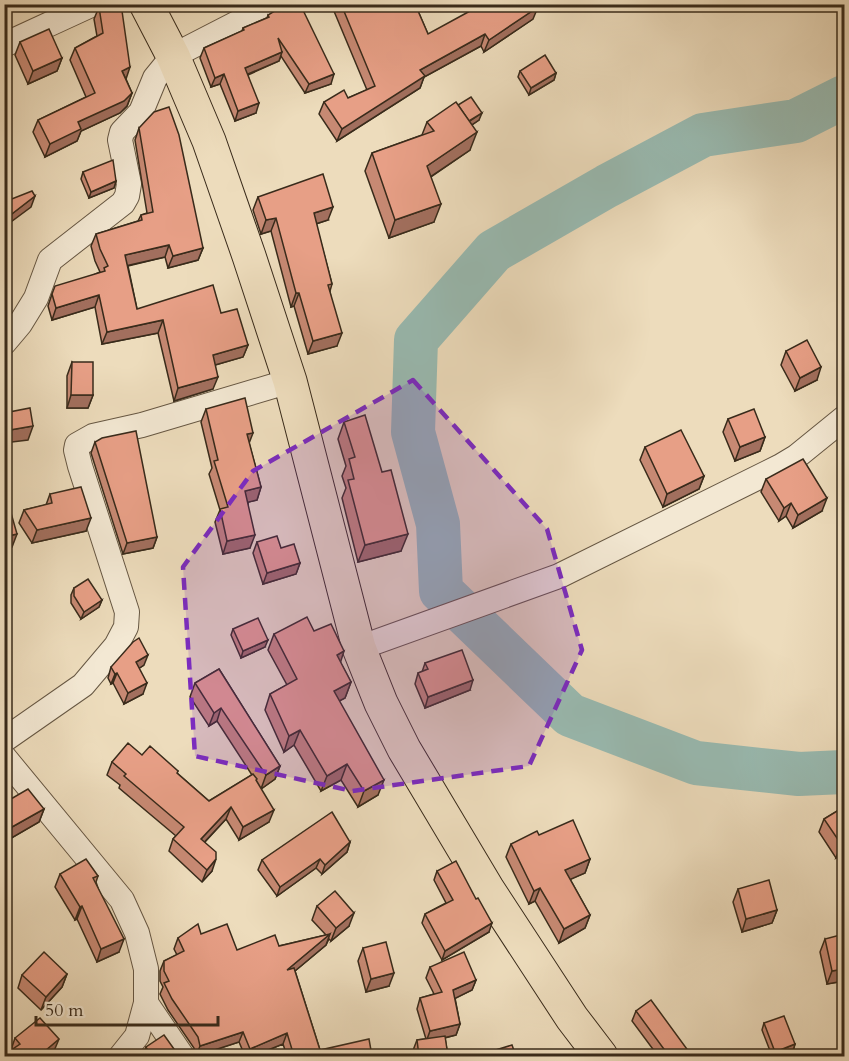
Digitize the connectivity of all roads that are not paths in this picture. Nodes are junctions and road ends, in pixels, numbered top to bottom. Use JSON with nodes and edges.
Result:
{"nodes":[{"id":1,"x":93,"y":4,"type":"edge"},
{"id":2,"x":146,"y":4,"type":"edge"},
{"id":3,"x":274,"y":4,"type":"edge"},
{"id":4,"x":4,"y":45,"type":"edge"},
{"id":5,"x":173,"y":56,"type":"junction"},
{"id":6,"x":4,"y":343,"type":"edge"},
{"id":7,"x":290,"y":381,"type":"junction"},
{"id":8,"x":844,"y":418,"type":"edge"},
{"id":9,"x":359,"y":648,"type":"junction"},
{"id":10,"x":4,"y":740,"type":"edge"},
{"id":11,"x":4,"y":757,"type":"edge"},
{"id":12,"x":146,"y":1003,"type":"junction"},
{"id":13,"x":121,"y":1056,"type":"edge"},
{"id":14,"x":182,"y":1056,"type":"edge"},
{"id":15,"x":601,"y":1056,"type":"edge"}],
"edges":[{"from":1,"to":4,"type":"street"},
{"from":2,"to":5,"type":"highway"},
{"from":3,"to":5,"type":"street"},
{"from":5,"to":6,"type":"street"},
{"from":5,"to":7,"type":"highway"},
{"from":7,"to":9,"type":"highway"},
{"from":7,"to":10,"type":"street"},
{"from":8,"to":9,"type":"street"},
{"from":9,"to":15,"type":"highway"},
{"from":11,"to":12,"type":"street"},
{"from":12,"to":13,"type":"street"},
{"from":12,"to":14,"type":"street"}]}
